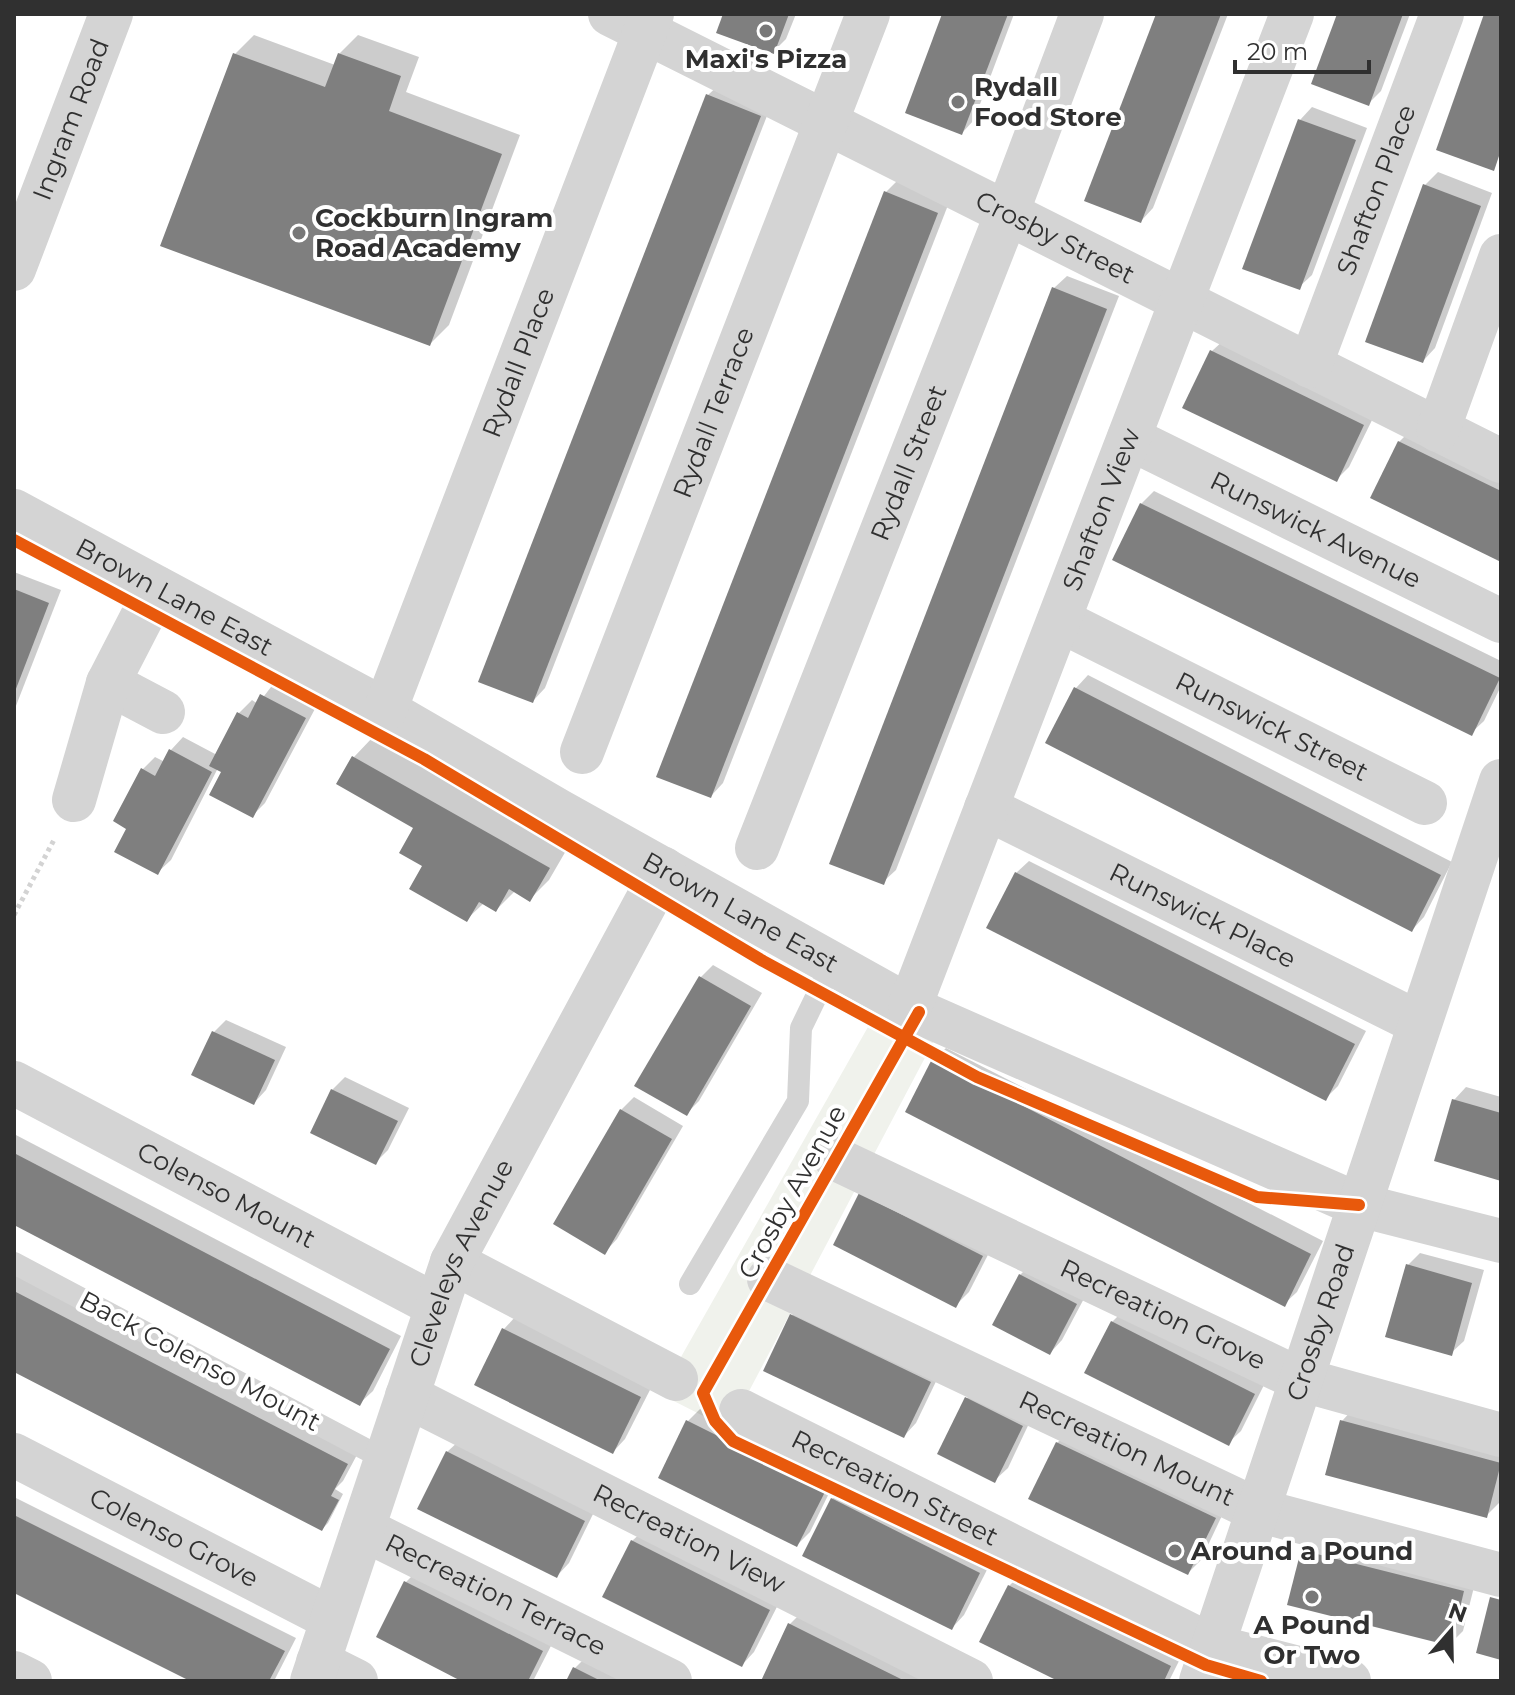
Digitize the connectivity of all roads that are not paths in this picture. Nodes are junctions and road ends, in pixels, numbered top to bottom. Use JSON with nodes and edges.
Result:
{"nodes":[{"id":1,"x":111,"y":14,"type":"edge"},
{"id":2,"x":868,"y":14,"type":"edge"},
{"id":3,"x":1082,"y":14,"type":"edge"},
{"id":4,"x":1292,"y":14,"type":"edge"},
{"id":5,"x":1442,"y":14,"type":"edge"},
{"id":6,"x":636,"y":20,"type":"edge"},
{"id":7,"x":826,"y":123,"type":"junction"},
{"id":8,"x":1007,"y":213,"type":"junction"},
{"id":9,"x":1501,"y":256,"type":"edge"},
{"id":10,"x":14,"y":269,"type":"edge"},
{"id":11,"x":1181,"y":301,"type":"junction"},
{"id":12,"x":1310,"y":366,"type":"junction"},
{"id":13,"x":1438,"y":430,"type":"junction"},
{"id":14,"x":1129,"y":438,"type":"junction"},
{"id":15,"x":1501,"y":461,"type":"edge"},
{"id":16,"x":14,"y":511,"type":"edge"},
{"id":17,"x":157,"y":588,"type":"junction"},
{"id":18,"x":1059,"y":620,"type":"junction"},
{"id":19,"x":1501,"y":621,"type":"edge"},
{"id":20,"x":108,"y":683,"type":"junction"},
{"id":21,"x":385,"y":710,"type":"junction"},
{"id":22,"x":163,"y":712,"type":"dead end"},
{"id":23,"x":582,"y":752,"type":"dead end"},
{"id":24,"x":74,"y":800,"type":"road end"},
{"id":25,"x":1425,"y":803,"type":"dead end"},
{"id":26,"x":1497,"y":805,"type":"edge"},
{"id":27,"x":986,"y":808,"type":"junction"},
{"id":28,"x":757,"y":848,"type":"dead end"},
{"id":29,"x":664,"y":869,"type":"junction"},
{"id":30,"x":832,"y":964,"type":"junction"},
{"id":31,"x":910,"y":1006,"type":"junction"},
{"id":32,"x":1419,"y":1023,"type":"junction"},
{"id":33,"x":14,"y":1083,"type":"edge"},
{"id":34,"x":836,"y":1159,"type":"dead end"},
{"id":35,"x":1359,"y":1205,"type":"junction"},
{"id":36,"x":1501,"y":1241,"type":"edge"},
{"id":37,"x":452,"y":1262,"type":"junction"},
{"id":38,"x":14,"y":1263,"type":"edge"},
{"id":39,"x":769,"y":1279,"type":"dead end"},
{"id":40,"x":690,"y":1284,"type":"dead end"},
{"id":41,"x":437,"y":1306,"type":"junction"},
{"id":42,"x":676,"y":1379,"type":"dead end"},
{"id":43,"x":1299,"y":1379,"type":"junction"},
{"id":44,"x":407,"y":1396,"type":"junction"},
{"id":45,"x":741,"y":1411,"type":"dead end"},
{"id":46,"x":1501,"y":1435,"type":"edge"},
{"id":47,"x":14,"y":1455,"type":"edge"},
{"id":48,"x":386,"y":1460,"type":"junction"},
{"id":49,"x":1257,"y":1510,"type":"junction"},
{"id":50,"x":363,"y":1529,"type":"junction"},
{"id":51,"x":1501,"y":1575,"type":"edge"},
{"id":52,"x":332,"y":1619,"type":"junction"},
{"id":53,"x":1206,"y":1663,"type":"edge"},
{"id":54,"x":14,"y":1673,"type":"edge"},
{"id":55,"x":329,"y":1675,"type":"edge"},
{"id":56,"x":30,"y":1681,"type":"edge"},
{"id":57,"x":670,"y":1681,"type":"edge"},
{"id":58,"x":971,"y":1681,"type":"edge"},
{"id":59,"x":1349,"y":1681,"type":"edge"}],
"edges":[{"from":1,"to":10,"type":"street","name":"Ingram Road"},
{"from":2,"to":7,"type":"street","name":"Rydall Terrace"},
{"from":3,"to":8,"type":"street","name":"Rydall Street"},
{"from":4,"to":11,"type":"street","name":"Shafton View"},
{"from":5,"to":12,"type":"street","name":"Shafton Place"},
{"from":6,"to":7,"type":"street","name":"Crosby Street"},
{"from":6,"to":21,"type":"street","name":"Rydall Place"},
{"from":7,"to":8,"type":"street","name":"Crosby Street"},
{"from":7,"to":23,"type":"street","name":"Rydall Terrace"},
{"from":8,"to":11,"type":"street","name":"Crosby Street"},
{"from":8,"to":28,"type":"street","name":"Rydall Street"},
{"from":9,"to":13,"type":"street"},
{"from":11,"to":12,"type":"street","name":"Crosby Street"},
{"from":11,"to":14,"type":"street","name":"Shafton View"},
{"from":12,"to":13,"type":"street","name":"Crosby Street"},
{"from":13,"to":15,"type":"street","name":"Crosby Street"},
{"from":14,"to":18,"type":"street","name":"Shafton View"},
{"from":14,"to":19,"type":"street","name":"Runswick Avenue"},
{"from":16,"to":17,"type":"street","name":"Brown Lane East"},
{"from":17,"to":20,"type":"street"},
{"from":17,"to":21,"type":"street","name":"Brown Lane East"},
{"from":18,"to":25,"type":"street","name":"Runswick Street"},
{"from":18,"to":27,"type":"street","name":"Shafton View"},
{"from":20,"to":22,"type":"street"},
{"from":20,"to":24,"type":"street"},
{"from":21,"to":29,"type":"street","name":"Brown Lane East"},
{"from":26,"to":32,"type":"street","name":"Crosby Road"},
{"from":27,"to":31,"type":"street","name":"Shafton View"},
{"from":27,"to":32,"type":"street","name":"Runswick Place"},
{"from":29,"to":30,"type":"street","name":"Brown Lane East"},
{"from":29,"to":37,"type":"street","name":"Cleveleys Avenue"},
{"from":30,"to":31,"type":"street","name":"Brown Lane East"},
{"from":30,"to":40,"type":"lane"},
{"from":31,"to":35,"type":"street","name":"Brown Lane East"},
{"from":32,"to":35,"type":"street","name":"Crosby Road"},
{"from":33,"to":41,"type":"street","name":"Colenso Mount"},
{"from":34,"to":43,"type":"street","name":"Recreation Grove"},
{"from":35,"to":36,"type":"street","name":"Brown Lane East"},
{"from":35,"to":43,"type":"street","name":"Crosby Road"},
{"from":37,"to":41,"type":"street","name":"Cleveleys Avenue"},
{"from":37,"to":42,"type":"street"},
{"from":38,"to":48,"type":"lane","name":"Back Colenso Mount"},
{"from":39,"to":49,"type":"street","name":"Recreation Mount"},
{"from":41,"to":44,"type":"street","name":"Cleveleys Avenue"},
{"from":43,"to":46,"type":"street","name":"Recreation Grove"},
{"from":43,"to":49,"type":"street","name":"Crosby Road"},
{"from":44,"to":48,"type":"street","name":"Cleveleys Avenue"},
{"from":44,"to":58,"type":"street","name":"Recreation View"},
{"from":45,"to":53,"type":"street","name":"Recreation Street"},
{"from":47,"to":52,"type":"street","name":"Colenso Grove"},
{"from":48,"to":50,"type":"street","name":"Cleveleys Avenue"},
{"from":49,"to":51,"type":"street","name":"Recreation Mount"},
{"from":49,"to":53,"type":"street","name":"Crosby Road"},
{"from":50,"to":52,"type":"street","name":"Cleveleys Avenue"},
{"from":50,"to":57,"type":"street","name":"Recreation Terrace"},
{"from":52,"to":55,"type":"street","name":"Cleveleys Avenue"},
{"from":53,"to":59,"type":"street","name":"Recreation Street"},
{"from":54,"to":56,"type":"street"}]}
